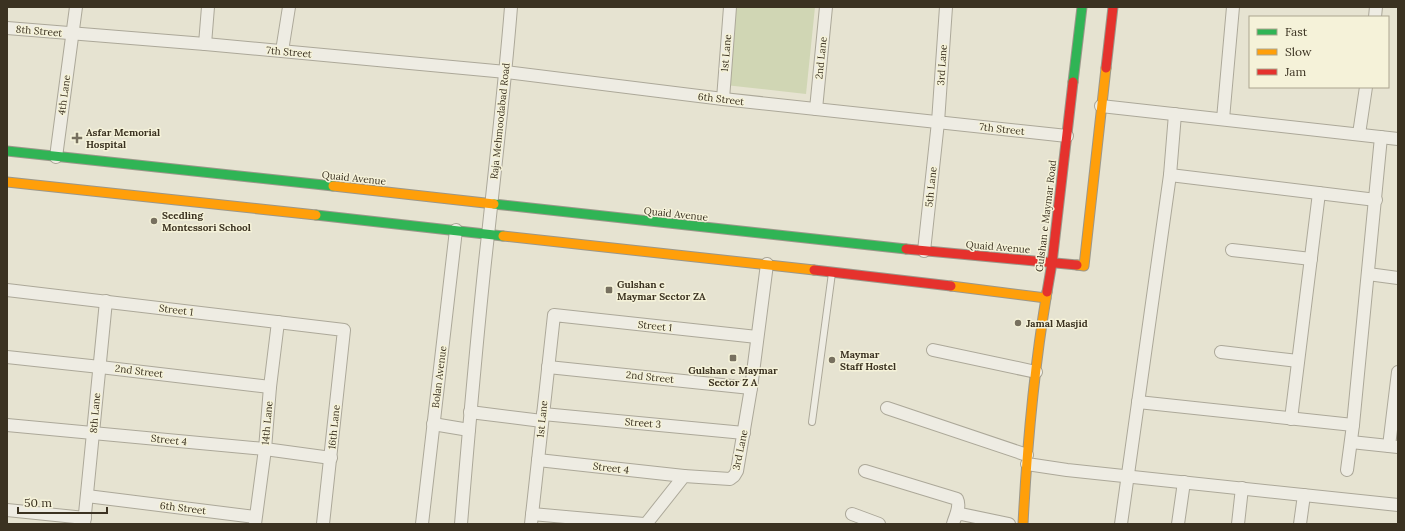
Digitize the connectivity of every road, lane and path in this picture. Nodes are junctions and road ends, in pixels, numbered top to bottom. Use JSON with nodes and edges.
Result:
{"nodes":[{"id":1,"x":76,"y":7,"type":"edge"},
{"id":2,"x":208,"y":7,"type":"edge"},
{"id":3,"x":288,"y":7,"type":"edge"},
{"id":4,"x":511,"y":7,"type":"edge"},
{"id":5,"x":730,"y":7,"type":"edge"},
{"id":6,"x":826,"y":7,"type":"edge"},
{"id":7,"x":946,"y":7,"type":"edge"},
{"id":8,"x":1082,"y":7,"type":"edge"},
{"id":9,"x":1113,"y":7,"type":"edge"},
{"id":10,"x":1233,"y":7,"type":"edge"},
{"id":11,"x":7,"y":28,"type":"edge"},
{"id":12,"x":72,"y":34,"type":"junction"},
{"id":13,"x":205,"y":44,"type":"junction"},
{"id":14,"x":282,"y":52,"type":"junction"},
{"id":15,"x":506,"y":72,"type":"junction"},
{"id":16,"x":1366,"y":88,"type":"edge"},
{"id":17,"x":723,"y":99,"type":"junction"},
{"id":18,"x":1102,"y":106,"type":"junction"},
{"id":19,"x":816,"y":109,"type":"junction"},
{"id":20,"x":1175,"y":114,"type":"junction"},
{"id":21,"x":1222,"y":119,"type":"junction"},
{"id":22,"x":938,"y":122,"type":"junction"},
{"id":23,"x":1359,"y":134,"type":"junction"},
{"id":24,"x":1067,"y":136,"type":"junction"},
{"id":25,"x":1382,"y":137,"type":"junction"},
{"id":26,"x":1398,"y":139,"type":"edge"},
{"id":27,"x":7,"y":151,"type":"edge"},
{"id":28,"x":56,"y":157,"type":"junction"},
{"id":29,"x":1170,"y":175,"type":"junction"},
{"id":30,"x":7,"y":182,"type":"edge"},
{"id":31,"x":1319,"y":193,"type":"junction"},
{"id":32,"x":1376,"y":200,"type":"junction"},
{"id":33,"x":492,"y":205,"type":"junction"},
{"id":34,"x":456,"y":230,"type":"junction"},
{"id":35,"x":488,"y":235,"type":"junction"},
{"id":36,"x":1232,"y":250,"type":"dead end"},
{"id":37,"x":924,"y":251,"type":"junction"},
{"id":38,"x":1311,"y":259,"type":"junction"},
{"id":39,"x":1052,"y":263,"type":"junction"},
{"id":40,"x":767,"y":264,"type":"junction"},
{"id":41,"x":832,"y":272,"type":"junction"},
{"id":42,"x":1368,"y":274,"type":"junction"},
{"id":43,"x":1398,"y":278,"type":"edge"},
{"id":44,"x":7,"y":290,"type":"edge"},
{"id":45,"x":1046,"y":298,"type":"junction"},
{"id":46,"x":106,"y":301,"type":"junction"},
{"id":47,"x":554,"y":315,"type":"joint"},
{"id":48,"x":278,"y":322,"type":"junction"},
{"id":49,"x":344,"y":330,"type":"joint"},
{"id":50,"x":757,"y":337,"type":"junction"},
{"id":51,"x":933,"y":350,"type":"dead end"},
{"id":52,"x":1221,"y":352,"type":"dead end"},
{"id":53,"x":7,"y":358,"type":"edge"},
{"id":54,"x":1298,"y":361,"type":"junction"},
{"id":55,"x":548,"y":366,"type":"junction"},
{"id":56,"x":100,"y":367,"type":"junction"},
{"id":57,"x":1036,"y":372,"type":"junction"},
{"id":58,"x":1398,"y":372,"type":"edge"},
{"id":59,"x":270,"y":387,"type":"junction"},
{"id":60,"x":751,"y":388,"type":"junction"},
{"id":61,"x":1138,"y":402,"type":"junction"},
{"id":62,"x":887,"y":408,"type":"dead end"},
{"id":63,"x":470,"y":412,"type":"junction"},
{"id":64,"x":543,"y":417,"type":"junction"},
{"id":65,"x":1291,"y":418,"type":"junction"},
{"id":66,"x":812,"y":422,"type":"dead end"},
{"id":67,"x":7,"y":424,"type":"edge"},
{"id":68,"x":433,"y":424,"type":"junction"},
{"id":69,"x":1353,"y":425,"type":"junction"},
{"id":70,"x":469,"y":430,"type":"junction"},
{"id":71,"x":94,"y":432,"type":"junction"},
{"id":72,"x":744,"y":433,"type":"junction"},
{"id":73,"x":1351,"y":442,"type":"junction"},
{"id":74,"x":1394,"y":447,"type":"edge"},
{"id":75,"x":265,"y":449,"type":"junction"},
{"id":76,"x":331,"y":458,"type":"junction"},
{"id":77,"x":538,"y":460,"type":"junction"},
{"id":78,"x":1027,"y":460,"type":"junction"},
{"id":79,"x":1347,"y":470,"type":"dead end"},
{"id":80,"x":865,"y":471,"type":"dead end"},
{"id":81,"x":684,"y":476,"type":"junction"},
{"id":82,"x":1129,"y":476,"type":"junction"},
{"id":83,"x":1184,"y":482,"type":"junction"},
{"id":84,"x":1242,"y":488,"type":"junction"},
{"id":85,"x":1304,"y":495,"type":"junction"},
{"id":86,"x":87,"y":496,"type":"junction"},
{"id":87,"x":1398,"y":505,"type":"edge"},
{"id":88,"x":7,"y":510,"type":"edge"},
{"id":89,"x":852,"y":514,"type":"dead end"},
{"id":90,"x":40,"y":519,"type":"edge"},
{"id":91,"x":531,"y":519,"type":"edge"},
{"id":92,"x":955,"y":519,"type":"edge"},
{"id":93,"x":255,"y":520,"type":"edge"},
{"id":94,"x":84,"y":521,"type":"edge"},
{"id":95,"x":579,"y":521,"type":"edge"},
{"id":96,"x":324,"y":524,"type":"edge"},
{"id":97,"x":422,"y":524,"type":"edge"},
{"id":98,"x":461,"y":524,"type":"edge"},
{"id":99,"x":645,"y":524,"type":"edge"},
{"id":100,"x":880,"y":524,"type":"edge"},
{"id":101,"x":1009,"y":524,"type":"edge"},
{"id":102,"x":1022,"y":524,"type":"edge"},
{"id":103,"x":1121,"y":524,"type":"edge"},
{"id":104,"x":1178,"y":524,"type":"edge"},
{"id":105,"x":1238,"y":524,"type":"edge"},
{"id":106,"x":1300,"y":524,"type":"edge"}],
"edges":[{"from":1,"to":12,"type":"street"},
{"from":2,"to":13,"type":"street"},
{"from":3,"to":14,"type":"street"},
{"from":4,"to":15,"type":"street","name":"Raja Mehmoodabad Road"},
{"from":5,"to":17,"type":"street","name":"1st Lane"},
{"from":6,"to":19,"type":"street","name":"2nd Lane"},
{"from":7,"to":22,"type":"street","name":"3rd Lane"},
{"from":8,"to":24,"type":"main road","name":"Gulshan e Maymar Road"},
{"from":9,"to":18,"type":"main road","name":"Quaid Avenue"},
{"from":10,"to":21,"type":"street"},
{"from":11,"to":12,"type":"street","name":"8th Street"},
{"from":12,"to":13,"type":"street","name":"7th Street"},
{"from":12,"to":28,"type":"street","name":"4th Lane"},
{"from":13,"to":14,"type":"street","name":"7th Street"},
{"from":14,"to":15,"type":"street","name":"7th Street"},
{"from":15,"to":17,"type":"street","name":"6th Street"},
{"from":15,"to":33,"type":"street","name":"Raja Mehmoodabad Road"},
{"from":16,"to":23,"type":"street"},
{"from":17,"to":19,"type":"street","name":"6th Street"},
{"from":18,"to":20,"type":"street"},
{"from":18,"to":39,"type":"main road","name":"Quaid Avenue"},
{"from":19,"to":22,"type":"street","name":"6th Street"},
{"from":20,"to":21,"type":"street"},
{"from":20,"to":29,"type":"street"},
{"from":21,"to":23,"type":"street"},
{"from":22,"to":24,"type":"street","name":"7th Street"},
{"from":22,"to":37,"type":"street","name":"5th Lane"},
{"from":23,"to":25,"type":"street"},
{"from":24,"to":39,"type":"main road","name":"Gulshan e Maymar Road"},
{"from":25,"to":26,"type":"street"},
{"from":25,"to":32,"type":"street"},
{"from":27,"to":28,"type":"main road","name":"Quaid Avenue"},
{"from":28,"to":33,"type":"main road","name":"Quaid Avenue"},
{"from":29,"to":31,"type":"street"},
{"from":29,"to":61,"type":"street"},
{"from":30,"to":34,"type":"main road"},
{"from":31,"to":32,"type":"street"},
{"from":31,"to":38,"type":"street"},
{"from":32,"to":42,"type":"street"},
{"from":33,"to":35,"type":"street","name":"Raja Mehmoodabad Road"},
{"from":33,"to":37,"type":"main road","name":"Quaid Avenue"},
{"from":34,"to":35,"type":"main road"},
{"from":34,"to":68,"type":"street","name":"Bolan Avenue"},
{"from":35,"to":40,"type":"main road"},
{"from":35,"to":63,"type":"street"},
{"from":36,"to":38,"type":"street"},
{"from":37,"to":39,"type":"main road","name":"Quaid Avenue"},
{"from":38,"to":54,"type":"street"},
{"from":39,"to":45,"type":"main road","name":"Gulshan e Maymar Road"},
{"from":40,"to":41,"type":"main road"},
{"from":40,"to":50,"type":"street","name":"3rd Lane"},
{"from":41,"to":45,"type":"main road"},
{"from":41,"to":66,"type":"lane"},
{"from":42,"to":43,"type":"street"},
{"from":42,"to":69,"type":"street"},
{"from":44,"to":46,"type":"street","name":"Street 1"},
{"from":45,"to":57,"type":"main road","name":"Gulshan e Maymar Road"},
{"from":46,"to":48,"type":"street","name":"Street 1"},
{"from":46,"to":56,"type":"street","name":"8th Lane"},
{"from":47,"to":50,"type":"street","name":"Street 1"},
{"from":47,"to":55,"type":"street","name":"1st Lane"},
{"from":48,"to":49,"type":"street","name":"Street 1"},
{"from":48,"to":59,"type":"street","name":"14th Lane"},
{"from":49,"to":76,"type":"street","name":"16th Lane"},
{"from":50,"to":60,"type":"street","name":"3rd Lane"},
{"from":51,"to":57,"type":"street"},
{"from":52,"to":54,"type":"street"},
{"from":53,"to":56,"type":"street","name":"2nd Street"},
{"from":54,"to":65,"type":"street"},
{"from":55,"to":60,"type":"street","name":"2nd Street"},
{"from":55,"to":64,"type":"street","name":"1st Lane"},
{"from":56,"to":59,"type":"street","name":"2nd Street"},
{"from":56,"to":71,"type":"street","name":"8th Lane"},
{"from":57,"to":78,"type":"main road","name":"Gulshan e Maymar Road"},
{"from":58,"to":74,"type":"street"},
{"from":59,"to":75,"type":"street","name":"14th Lane"},
{"from":60,"to":72,"type":"street","name":"3rd Lane"},
{"from":61,"to":65,"type":"street"},
{"from":61,"to":82,"type":"street"},
{"from":62,"to":78,"type":"street"},
{"from":63,"to":64,"type":"street","name":"Street 3"},
{"from":63,"to":70,"type":"street"},
{"from":64,"to":72,"type":"street","name":"Street 3"},
{"from":64,"to":77,"type":"street","name":"1st Lane"},
{"from":65,"to":69,"type":"street"},
{"from":67,"to":71,"type":"street","name":"Street 4"},
{"from":68,"to":70,"type":"street"},
{"from":68,"to":97,"type":"street","name":"Bolan Avenue"},
{"from":69,"to":73,"type":"street"},
{"from":70,"to":98,"type":"street"},
{"from":71,"to":75,"type":"street","name":"Street 4"},
{"from":71,"to":86,"type":"street","name":"8th Lane"},
{"from":72,"to":81,"type":"street","name":"3rd Lane"},
{"from":73,"to":74,"type":"street"},
{"from":73,"to":79,"type":"street"},
{"from":75,"to":76,"type":"street","name":"Street 4"},
{"from":75,"to":93,"type":"street","name":"14th Lane"},
{"from":76,"to":96,"type":"street","name":"16th Lane"},
{"from":77,"to":81,"type":"street","name":"Street 4"},
{"from":77,"to":91,"type":"street","name":"1st Lane"},
{"from":78,"to":82,"type":"street"},
{"from":78,"to":102,"type":"main road","name":"Gulshan e Maymar Road"},
{"from":80,"to":92,"type":"street"},
{"from":81,"to":99,"type":"street"},
{"from":82,"to":83,"type":"street"},
{"from":82,"to":103,"type":"street"},
{"from":83,"to":84,"type":"street"},
{"from":83,"to":104,"type":"street"},
{"from":84,"to":85,"type":"street"},
{"from":84,"to":105,"type":"street"},
{"from":85,"to":87,"type":"street"},
{"from":85,"to":106,"type":"street"},
{"from":86,"to":93,"type":"street","name":"6th Street"},
{"from":86,"to":94,"type":"street","name":"8th Lane"},
{"from":88,"to":90,"type":"street"},
{"from":89,"to":100,"type":"street"},
{"from":90,"to":94,"type":"street"},
{"from":91,"to":95,"type":"street"},
{"from":92,"to":101,"type":"street"},
{"from":95,"to":99,"type":"street"}]}
